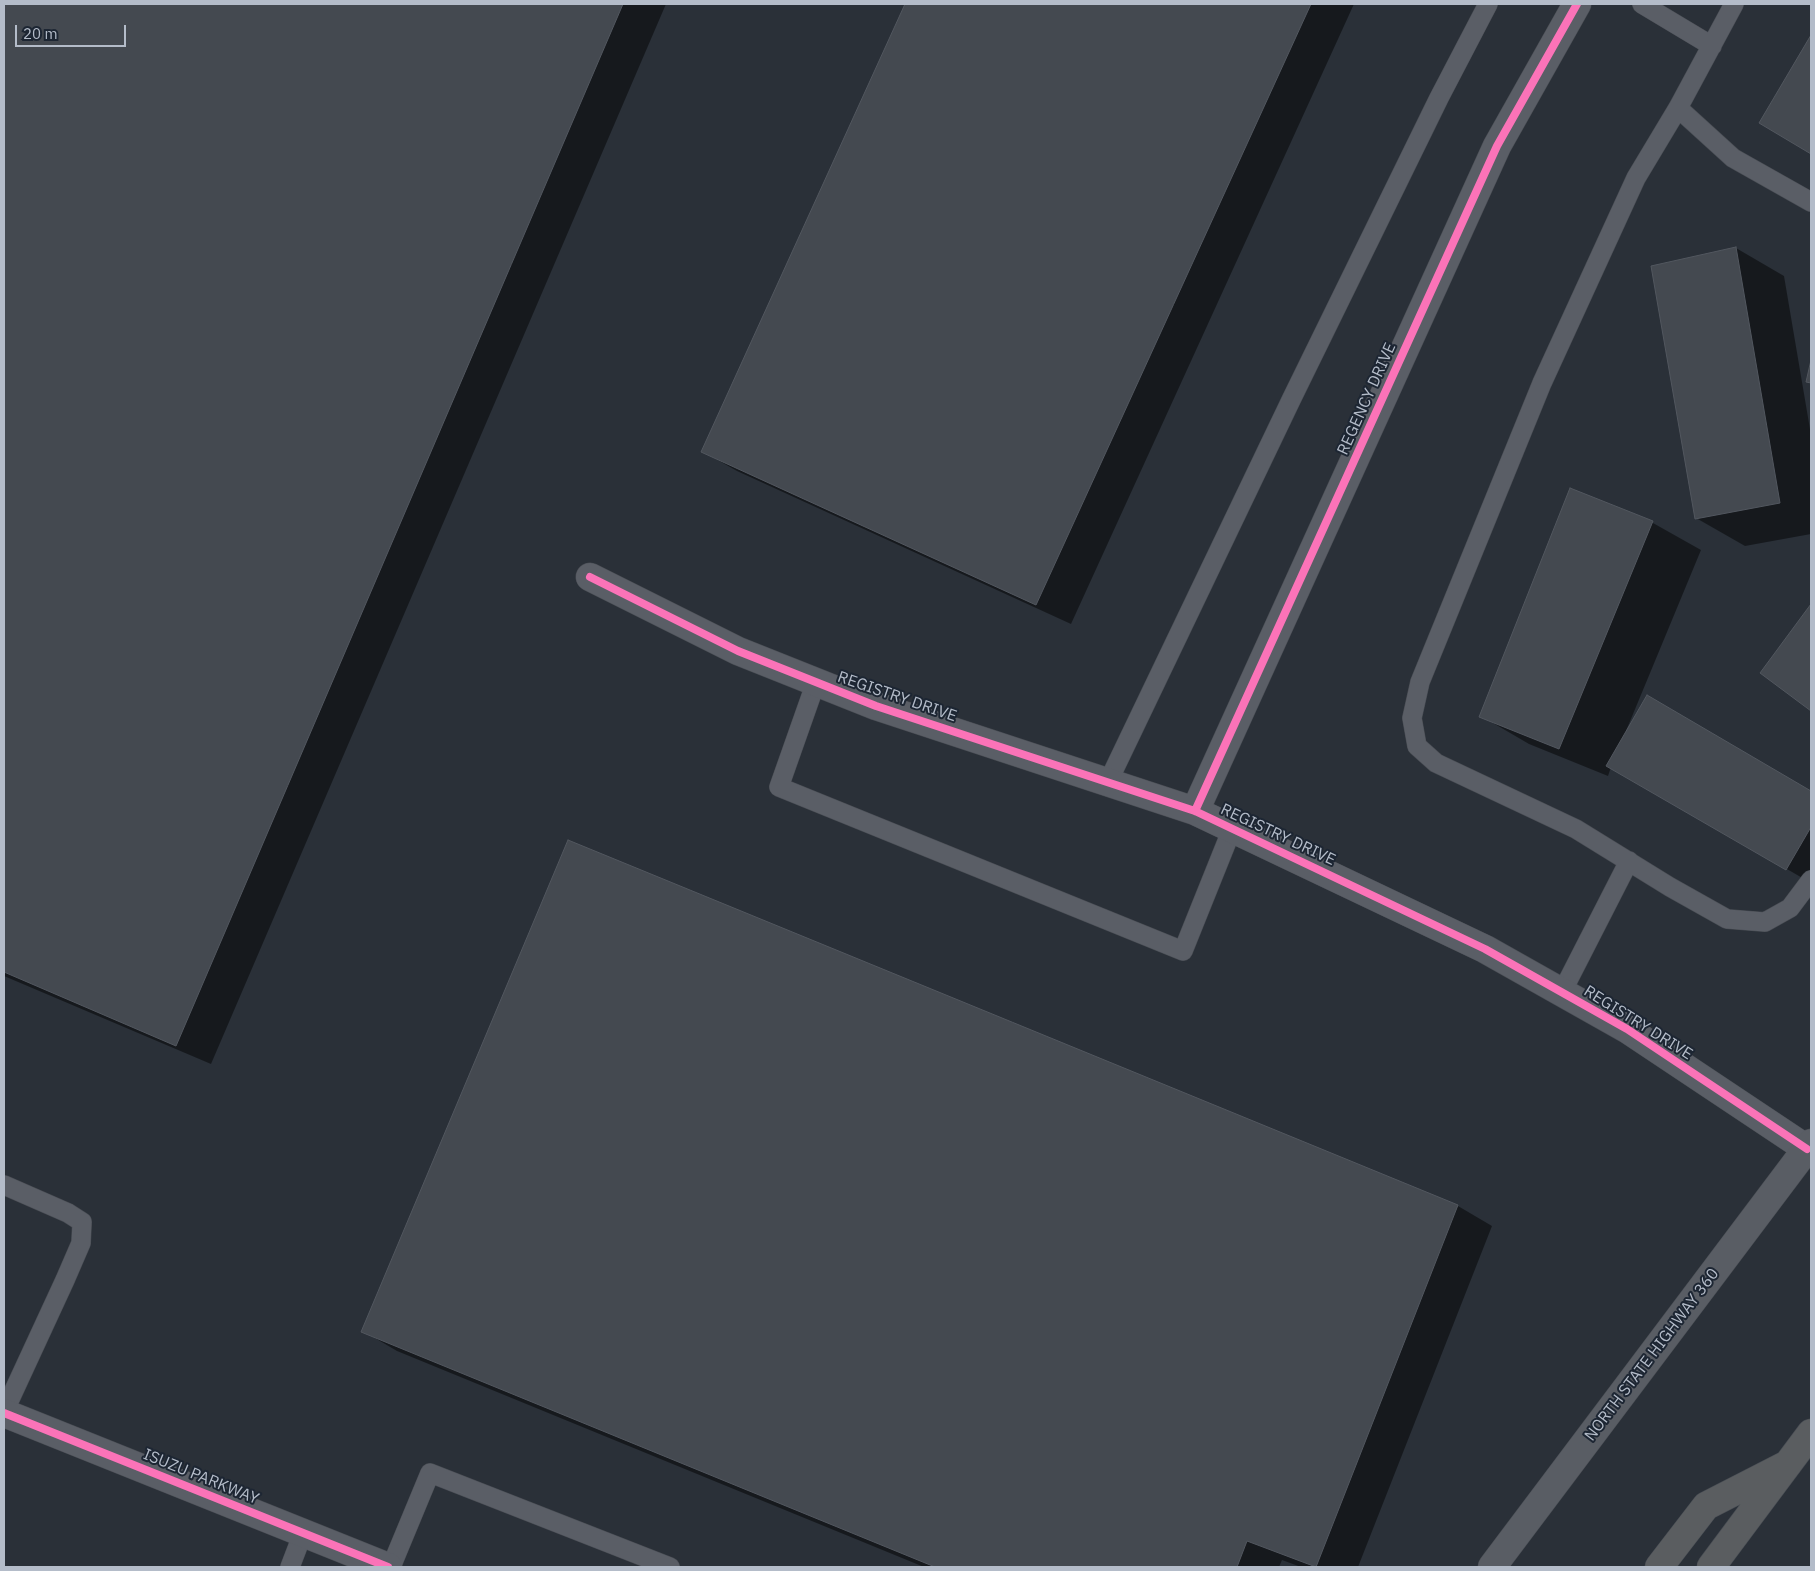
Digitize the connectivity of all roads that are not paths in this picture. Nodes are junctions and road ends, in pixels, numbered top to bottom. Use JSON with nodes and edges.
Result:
{"nodes":[{"id":1,"x":1488,"y":4,"type":"edge"},
{"id":2,"x":1577,"y":4,"type":"edge"},
{"id":3,"x":1642,"y":4,"type":"edge"},
{"id":4,"x":1734,"y":4,"type":"edge"},
{"id":5,"x":1712,"y":46,"type":"junction"},
{"id":6,"x":1678,"y":108,"type":"junction"},
{"id":7,"x":1811,"y":202,"type":"edge"},
{"id":8,"x":590,"y":577,"type":"dead end"},
{"id":9,"x":816,"y":682,"type":"junction"},
{"id":10,"x":1108,"y":782,"type":"junction"},
{"id":11,"x":1195,"y":811,"type":"junction"},
{"id":12,"x":1232,"y":829,"type":"junction"},
{"id":13,"x":1628,"y":861,"type":"junction"},
{"id":14,"x":1811,"y":880,"type":"edge"},
{"id":15,"x":1562,"y":992,"type":"junction"},
{"id":16,"x":1809,"y":1146,"type":"edge"},
{"id":17,"x":4,"y":1185,"type":"edge"},
{"id":18,"x":4,"y":1412,"type":"edge"},
{"id":19,"x":1811,"y":1433,"type":"edge"},
{"id":20,"x":1788,"y":1464,"type":"junction"},
{"id":21,"x":303,"y":1533,"type":"junction"},
{"id":22,"x":290,"y":1567,"type":"edge"},
{"id":23,"x":390,"y":1567,"type":"edge"},
{"id":24,"x":670,"y":1567,"type":"edge"},
{"id":25,"x":1492,"y":1567,"type":"edge"},
{"id":26,"x":1659,"y":1567,"type":"edge"},
{"id":27,"x":1711,"y":1567,"type":"edge"}],
"edges":[{"from":1,"to":10,"type":"lane"},
{"from":2,"to":11,"type":"street","name":"REGENCY DRIVE"},
{"from":3,"to":5,"type":"lane"},
{"from":4,"to":5,"type":"lane"},
{"from":5,"to":6,"type":"lane"},
{"from":6,"to":7,"type":"lane"},
{"from":6,"to":13,"type":"lane"},
{"from":8,"to":9,"type":"street","name":"REGISTRY DRIVE"},
{"from":9,"to":10,"type":"street","name":"REGISTRY DRIVE"},
{"from":9,"to":12,"type":"lane"},
{"from":10,"to":11,"type":"street","name":"REGISTRY DRIVE"},
{"from":11,"to":12,"type":"street","name":"REGISTRY DRIVE"},
{"from":12,"to":15,"type":"street","name":"REGISTRY DRIVE"},
{"from":13,"to":14,"type":"lane"},
{"from":13,"to":15,"type":"lane"},
{"from":15,"to":16,"type":"street","name":"REGISTRY DRIVE"},
{"from":16,"to":25,"type":"main road","name":"NORTH STATE HIGHWAY 360"},
{"from":17,"to":18,"type":"lane"},
{"from":18,"to":21,"type":"street","name":"ISUZU PARKWAY"},
{"from":19,"to":20,"type":"highway"},
{"from":20,"to":26,"type":"highway"},
{"from":20,"to":27,"type":"highway"},
{"from":21,"to":22,"type":"lane"},
{"from":21,"to":23,"type":"street","name":"ISUZU PARKWAY"},
{"from":23,"to":24,"type":"lane"}]}
